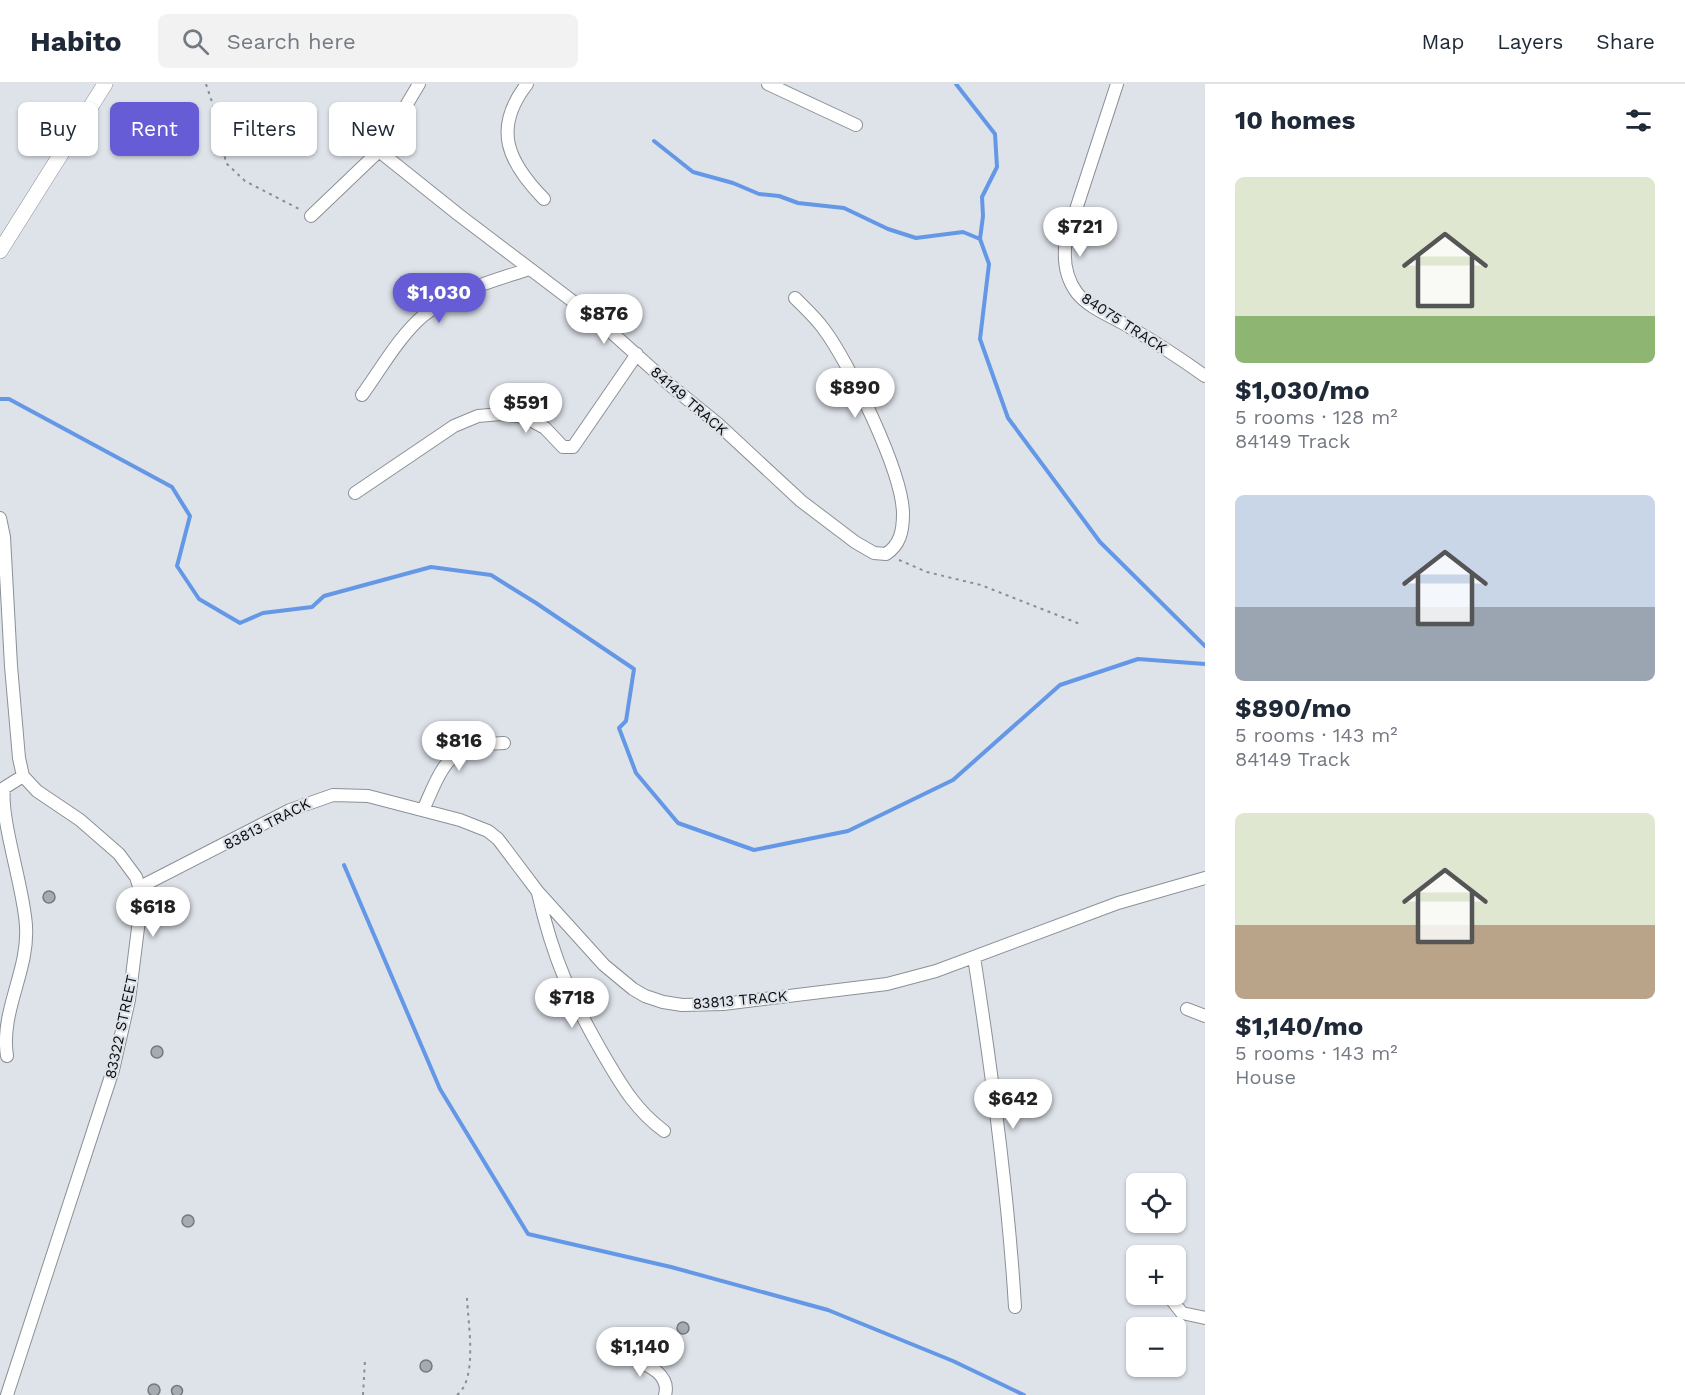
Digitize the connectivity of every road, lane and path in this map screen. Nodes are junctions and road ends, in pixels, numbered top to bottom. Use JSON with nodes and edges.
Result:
{"nodes":[{"id":1,"x":105,"y":84,"type":"edge"},
{"id":2,"x":206,"y":84,"type":"edge"},
{"id":3,"x":419,"y":84,"type":"edge"},
{"id":4,"x":527,"y":84,"type":"edge"},
{"id":5,"x":768,"y":84,"type":"edge"},
{"id":6,"x":1118,"y":84,"type":"edge"},
{"id":7,"x":409,"y":102,"type":"edge"},
{"id":8,"x":856,"y":125,"type":"dead end"},
{"id":9,"x":375,"y":156,"type":"edge"},
{"id":10,"x":386,"y":156,"type":"edge"},
{"id":11,"x":544,"y":199,"type":"dead end"},
{"id":12,"x":311,"y":216,"type":"joint"},
{"id":13,"x":0,"y":250,"type":"edge"},
{"id":14,"x":529,"y":269,"type":"junction"},
{"id":15,"x":795,"y":298,"type":"dead end"},
{"id":16,"x":638,"y":354,"type":"junction"},
{"id":17,"x":1205,"y":376,"type":"edge"},
{"id":18,"x":362,"y":395,"type":"dead end"},
{"id":19,"x":355,"y":493,"type":"dead end"},
{"id":20,"x":0,"y":518,"type":"edge"},
{"id":21,"x":886,"y":554,"type":"junction"},
{"id":22,"x":1080,"y":624,"type":"dead end"},
{"id":23,"x":504,"y":743,"type":"dead end"},
{"id":24,"x":23,"y":776,"type":"junction"},
{"id":25,"x":423,"y":810,"type":"junction"},
{"id":26,"x":1205,"y":878,"type":"edge"},
{"id":27,"x":141,"y":887,"type":"junction"},
{"id":28,"x":538,"y":892,"type":"junction"},
{"id":29,"x":974,"y":957,"type":"junction"},
{"id":30,"x":1187,"y":1009,"type":"dead end"},
{"id":31,"x":1205,"y":1016,"type":"edge"},
{"id":32,"x":8,"y":1056,"type":"dead end"},
{"id":33,"x":664,"y":1131,"type":"dead end"},
{"id":34,"x":467,"y":1298,"type":"dead end"},
{"id":35,"x":1176,"y":1305,"type":"edge"},
{"id":36,"x":1015,"y":1306,"type":"dead end"},
{"id":37,"x":1205,"y":1318,"type":"edge"},
{"id":38,"x":629,"y":1357,"type":"dead end"},
{"id":39,"x":365,"y":1360,"type":"dead end"},
{"id":40,"x":7,"y":1395,"type":"edge"},
{"id":41,"x":363,"y":1395,"type":"edge"},
{"id":42,"x":457,"y":1395,"type":"edge"},
{"id":43,"x":665,"y":1395,"type":"edge"}],
"edges":[{"from":1,"to":13,"type":"street"},
{"from":2,"to":12,"type":"path"},
{"from":3,"to":7,"type":"street"},
{"from":4,"to":11,"type":"street"},
{"from":5,"to":8,"type":"street"},
{"from":6,"to":17,"type":"street","name":"84075 TRACK"},
{"from":9,"to":12,"type":"street"},
{"from":10,"to":14,"type":"street","name":"84149 TRACK"},
{"from":14,"to":16,"type":"street","name":"84149 TRACK"},
{"from":14,"to":18,"type":"street"},
{"from":15,"to":21,"type":"street"},
{"from":16,"to":19,"type":"street"},
{"from":16,"to":21,"type":"street","name":"84149 TRACK"},
{"from":20,"to":24,"type":"street"},
{"from":21,"to":22,"type":"path"},
{"from":23,"to":25,"type":"street"},
{"from":24,"to":27,"type":"street"},
{"from":24,"to":32,"type":"street"},
{"from":25,"to":27,"type":"street","name":"83813 TRACK"},
{"from":25,"to":28,"type":"street","name":"83813 TRACK"},
{"from":26,"to":29,"type":"street","name":"83813 TRACK"},
{"from":27,"to":40,"type":"street","name":"83322 STREET"},
{"from":28,"to":29,"type":"street","name":"83813 TRACK"},
{"from":28,"to":33,"type":"street"},
{"from":29,"to":36,"type":"street"},
{"from":30,"to":31,"type":"street"},
{"from":34,"to":42,"type":"path"},
{"from":35,"to":37,"type":"street"},
{"from":38,"to":43,"type":"street"},
{"from":39,"to":41,"type":"path"}]}
